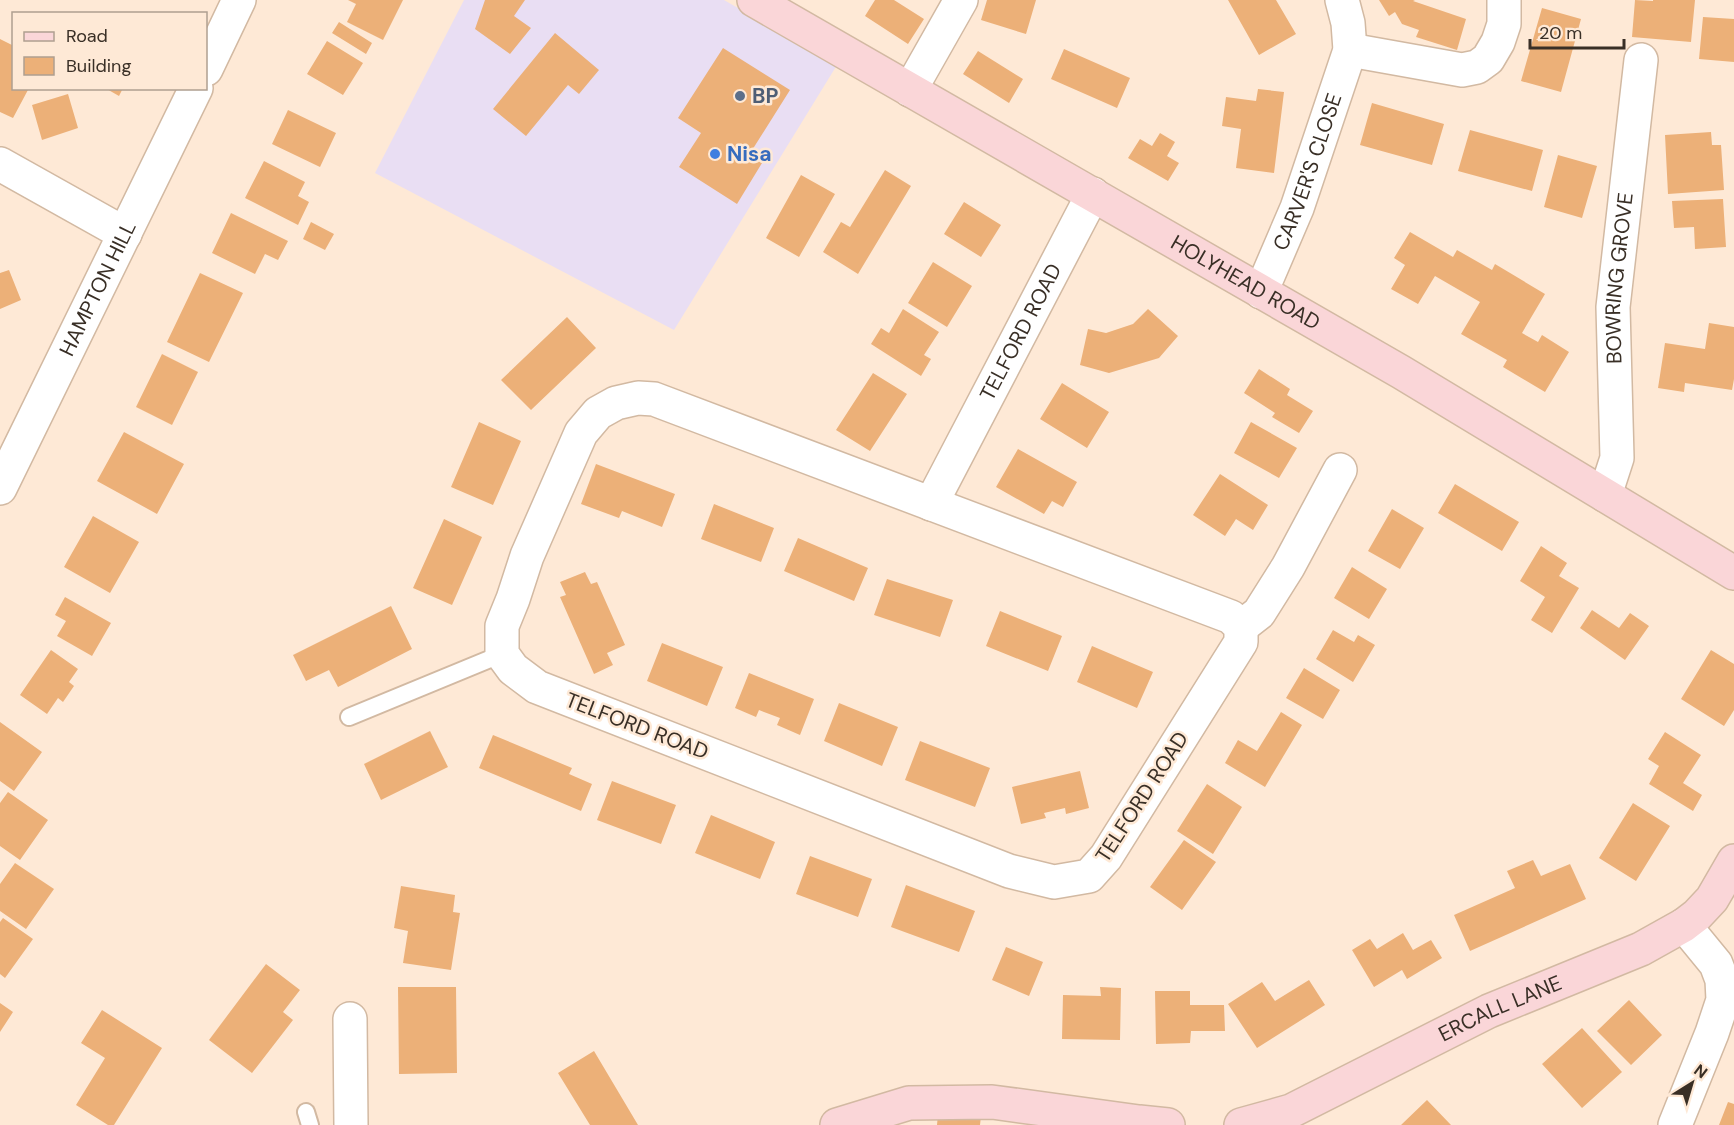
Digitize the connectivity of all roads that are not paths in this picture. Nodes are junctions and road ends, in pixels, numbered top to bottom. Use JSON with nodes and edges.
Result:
{"nodes":[{"id":1,"x":239,"y":0,"type":"edge"},
{"id":2,"x":754,"y":0,"type":"edge"},
{"id":3,"x":961,"y":0,"type":"edge"},
{"id":4,"x":1342,"y":0,"type":"edge"},
{"id":5,"x":1504,"y":0,"type":"edge"},
{"id":6,"x":1350,"y":50,"type":"junction"},
{"id":7,"x":1641,"y":60,"type":"dead end"},
{"id":8,"x":207,"y":67,"type":"edge"},
{"id":9,"x":195,"y":90,"type":"edge"},
{"id":10,"x":910,"y":90,"type":"junction"},
{"id":11,"x":0,"y":165,"type":"edge"},
{"id":12,"x":1093,"y":194,"type":"junction"},
{"id":13,"x":125,"y":234,"type":"junction"},
{"id":14,"x":1261,"y":292,"type":"junction"},
{"id":15,"x":1340,"y":470,"type":"dead end"},
{"id":16,"x":0,"y":488,"type":"edge"},
{"id":17,"x":1605,"y":495,"type":"junction"},
{"id":18,"x":931,"y":504,"type":"junction"},
{"id":19,"x":1734,"y":573,"type":"edge"},
{"id":20,"x":1241,"y":627,"type":"junction"},
{"id":21,"x":502,"y":654,"type":"junction"},
{"id":22,"x":350,"y":717,"type":"dead end"},
{"id":23,"x":1734,"y":861,"type":"edge"},
{"id":24,"x":1684,"y":925,"type":"junction"},
{"id":25,"x":350,"y":1019,"type":"dead end"},
{"id":26,"x":1053,"y":1118,"type":"edge"},
{"id":27,"x":351,"y":1125,"type":"edge"},
{"id":28,"x":837,"y":1125,"type":"edge"},
{"id":29,"x":1168,"y":1125,"type":"edge"},
{"id":30,"x":1241,"y":1125,"type":"edge"},
{"id":31,"x":1675,"y":1125,"type":"edge"}],
"edges":[{"from":1,"to":8,"type":"street"},
{"from":2,"to":10,"type":"main road","name":"HOLYHEAD ROAD"},
{"from":3,"to":10,"type":"street"},
{"from":4,"to":6,"type":"street","name":"CARVER'S CLOSE"},
{"from":5,"to":6,"type":"street"},
{"from":6,"to":14,"type":"street","name":"CARVER'S CLOSE"},
{"from":7,"to":17,"type":"street","name":"BOWRING GROVE"},
{"from":9,"to":13,"type":"street","name":"HAMPTON HILL"},
{"from":10,"to":12,"type":"main road","name":"HOLYHEAD ROAD"},
{"from":11,"to":13,"type":"street"},
{"from":12,"to":14,"type":"main road","name":"HOLYHEAD ROAD"},
{"from":12,"to":18,"type":"street","name":"TELFORD ROAD"},
{"from":13,"to":16,"type":"street","name":"HAMPTON HILL"},
{"from":14,"to":17,"type":"main road","name":"HOLYHEAD ROAD"},
{"from":15,"to":20,"type":"street"},
{"from":17,"to":19,"type":"main road","name":"HOLYHEAD ROAD"},
{"from":18,"to":20,"type":"street"},
{"from":18,"to":21,"type":"street"},
{"from":20,"to":21,"type":"street","name":"TELFORD ROAD"},
{"from":21,"to":22,"type":"lane"},
{"from":23,"to":24,"type":"main road","name":"ERCALL LANE"},
{"from":24,"to":30,"type":"main road","name":"ERCALL LANE"},
{"from":24,"to":31,"type":"street"},
{"from":25,"to":27,"type":"street"},
{"from":26,"to":28,"type":"main road"},
{"from":26,"to":29,"type":"main road"}]}
